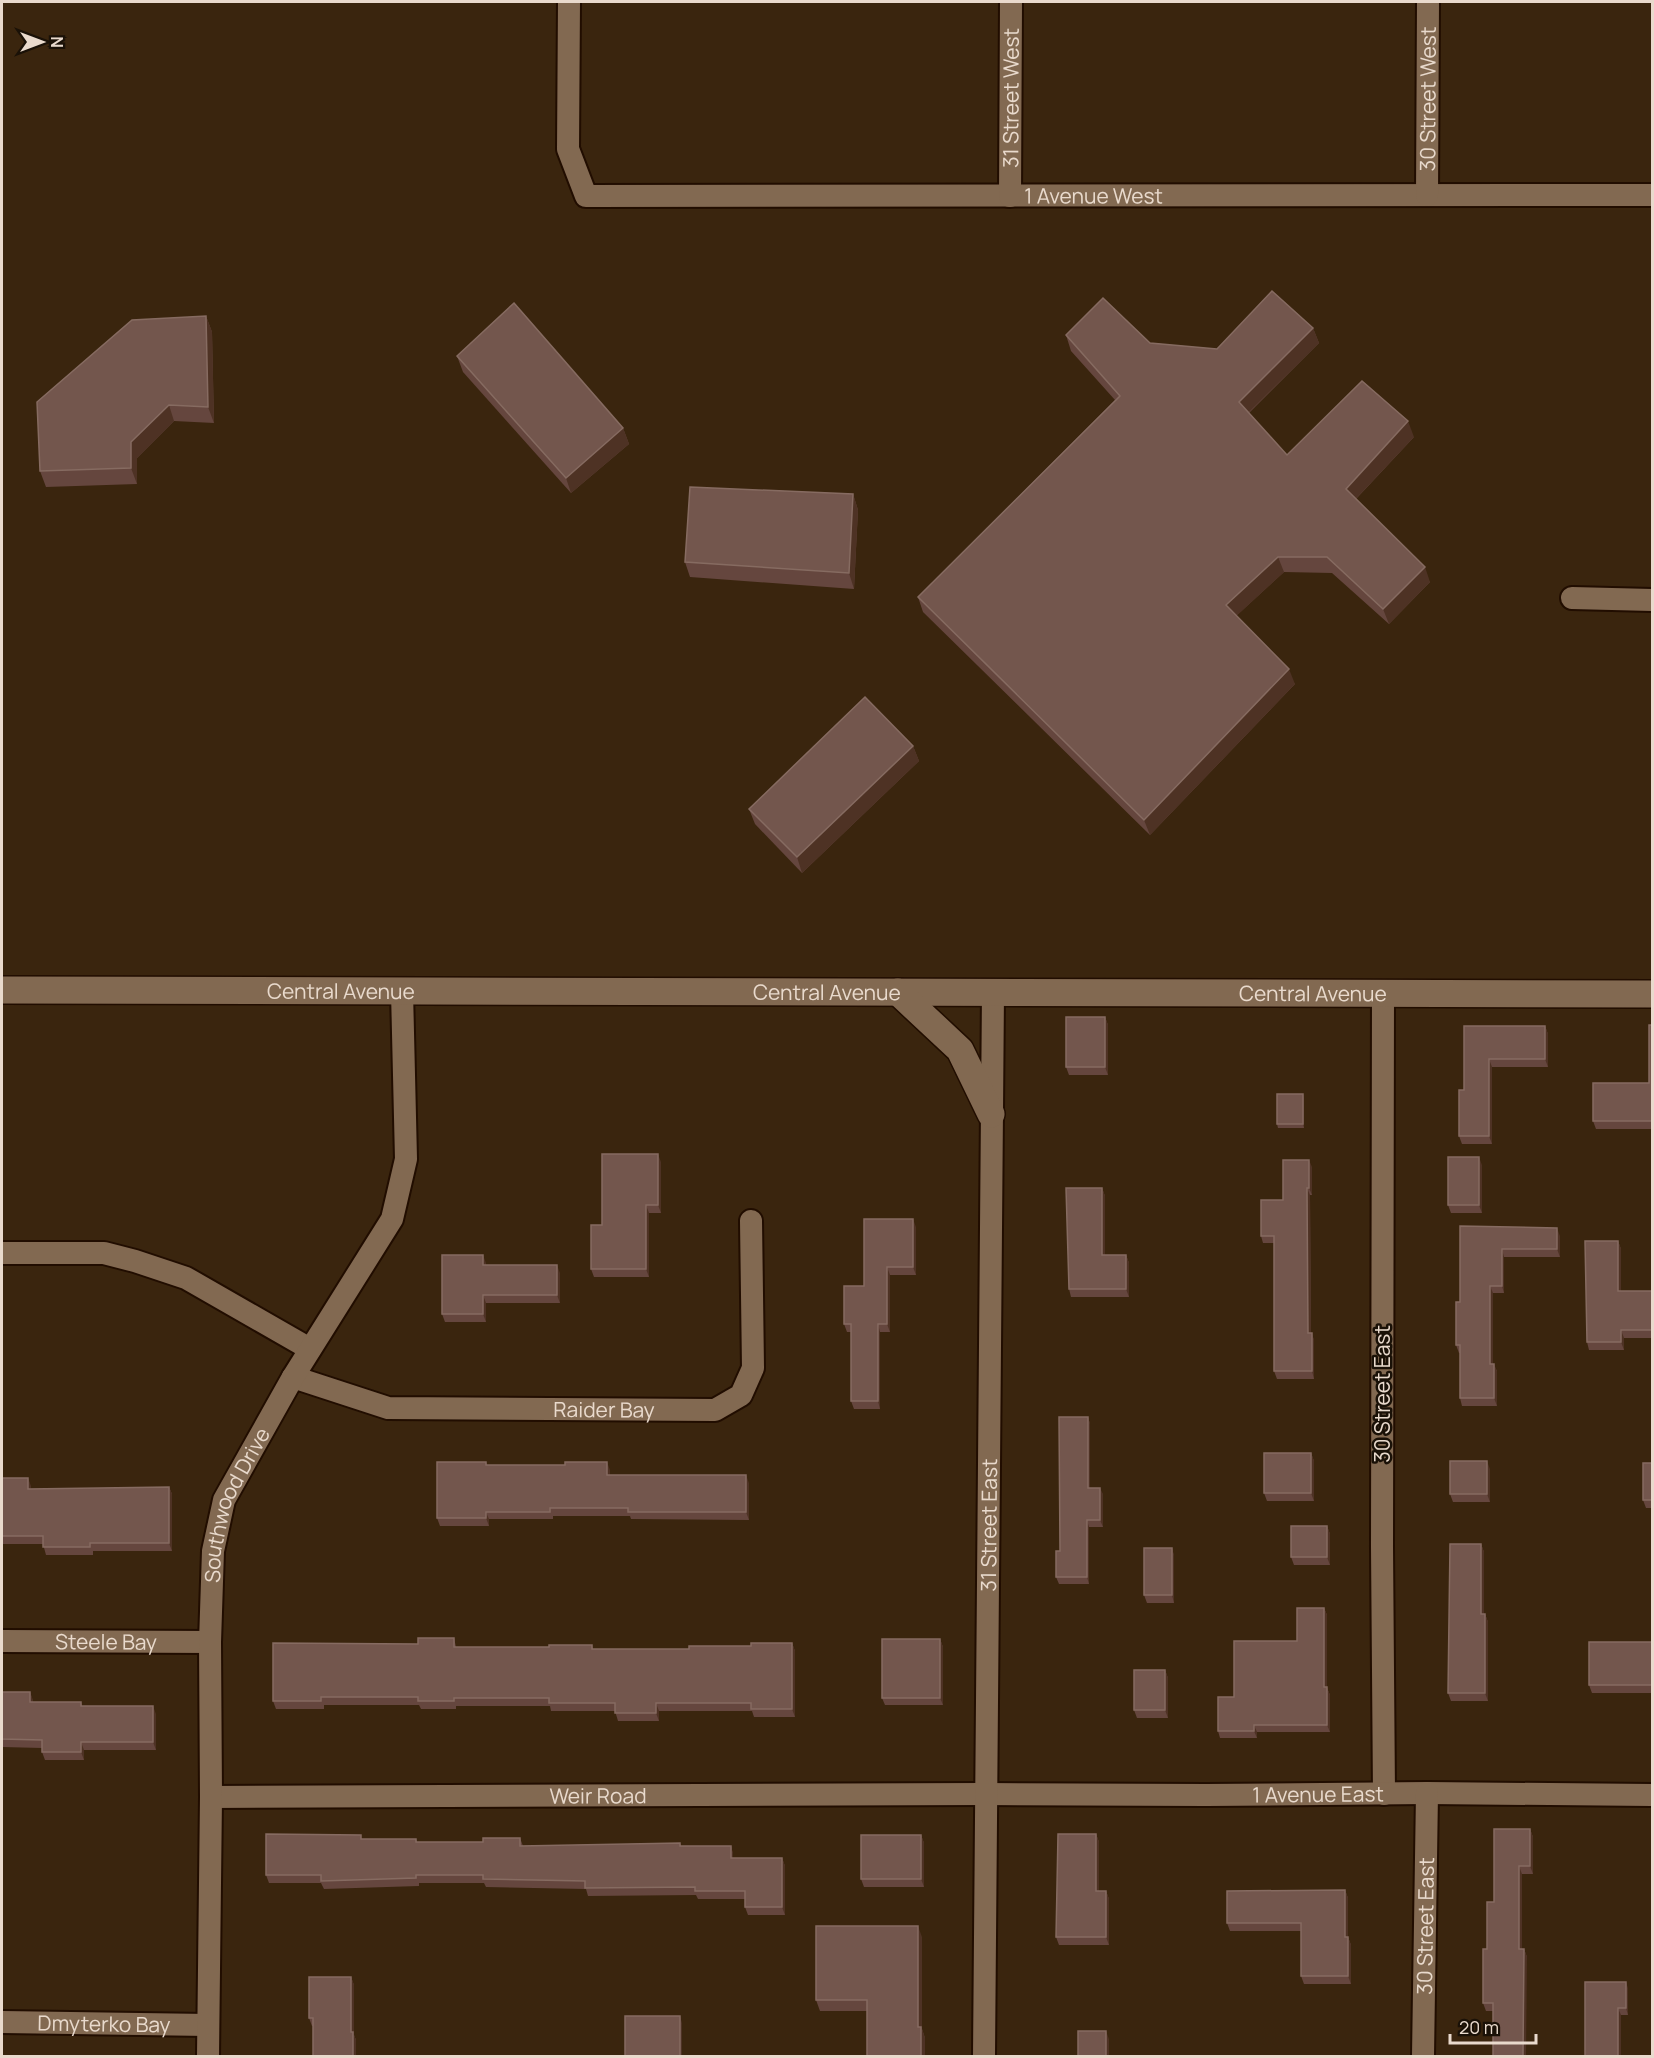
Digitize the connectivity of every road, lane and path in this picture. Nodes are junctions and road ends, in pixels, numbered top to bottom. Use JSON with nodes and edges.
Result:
{"nodes":[{"id":1,"x":569,"y":2,"type":"edge"},
{"id":2,"x":1011,"y":2,"type":"edge"},
{"id":3,"x":1428,"y":2,"type":"edge"},
{"id":4,"x":1427,"y":195,"type":"junction"},
{"id":5,"x":1653,"y":195,"type":"edge"},
{"id":6,"x":1010,"y":196,"type":"junction"},
{"id":7,"x":1572,"y":598,"type":"dead end"},
{"id":8,"x":1653,"y":600,"type":"edge"},
{"id":9,"x":2,"y":990,"type":"edge"},
{"id":10,"x":402,"y":991,"type":"junction"},
{"id":11,"x":898,"y":993,"type":"junction"},
{"id":12,"x":993,"y":993,"type":"junction"},
{"id":13,"x":1383,"y":993,"type":"junction"},
{"id":14,"x":1653,"y":994,"type":"edge"},
{"id":15,"x":991,"y":1114,"type":"junction"},
{"id":16,"x":751,"y":1221,"type":"dead end"},
{"id":17,"x":2,"y":1253,"type":"edge"},
{"id":18,"x":310,"y":1349,"type":"junction"},
{"id":19,"x":293,"y":1377,"type":"junction"},
{"id":20,"x":2,"y":1641,"type":"edge"},
{"id":21,"x":210,"y":1642,"type":"junction"},
{"id":22,"x":1427,"y":1793,"type":"junction"},
{"id":23,"x":985,"y":1794,"type":"junction"},
{"id":24,"x":1384,"y":1794,"type":"junction"},
{"id":25,"x":1653,"y":1795,"type":"edge"},
{"id":26,"x":211,"y":1797,"type":"junction"},
{"id":27,"x":2,"y":2022,"type":"edge"},
{"id":28,"x":208,"y":2025,"type":"junction"},
{"id":29,"x":208,"y":2056,"type":"edge"},
{"id":30,"x":984,"y":2056,"type":"edge"},
{"id":31,"x":1423,"y":2056,"type":"edge"}],
"edges":[{"from":1,"to":6,"type":"street","name":"1 Avenue West"},
{"from":2,"to":6,"type":"street","name":"31 Street West"},
{"from":3,"to":4,"type":"street","name":"30 Street West"},
{"from":4,"to":5,"type":"street","name":"1 Avenue West"},
{"from":4,"to":6,"type":"street","name":"1 Avenue West"},
{"from":7,"to":8,"type":"street"},
{"from":9,"to":10,"type":"street","name":"Central Avenue"},
{"from":10,"to":11,"type":"street","name":"Central Avenue"},
{"from":10,"to":18,"type":"street","name":"Southwood Drive"},
{"from":11,"to":12,"type":"street","name":"Central Avenue"},
{"from":11,"to":15,"type":"street"},
{"from":12,"to":13,"type":"street","name":"Central Avenue"},
{"from":12,"to":15,"type":"street","name":"31 Street East"},
{"from":13,"to":14,"type":"street","name":"Central Avenue"},
{"from":13,"to":24,"type":"street","name":"30 Street East"},
{"from":15,"to":23,"type":"street","name":"31 Street East"},
{"from":16,"to":19,"type":"street","name":"Raider Bay"},
{"from":17,"to":18,"type":"street"},
{"from":18,"to":19,"type":"street","name":"Southwood Drive"},
{"from":19,"to":21,"type":"street","name":"Southwood Drive"},
{"from":20,"to":21,"type":"street","name":"Steele Bay"},
{"from":21,"to":26,"type":"street","name":"Southwood Drive"},
{"from":22,"to":24,"type":"street","name":"1 Avenue East"},
{"from":22,"to":25,"type":"street","name":"1 Avenue East"},
{"from":22,"to":31,"type":"street","name":"30 Street East"},
{"from":23,"to":24,"type":"street","name":"1 Avenue East"},
{"from":23,"to":26,"type":"street","name":"Weir Road"},
{"from":23,"to":30,"type":"street","name":"31 Street East"},
{"from":26,"to":28,"type":"street","name":"Southwood Drive"},
{"from":27,"to":28,"type":"street","name":"Dmyterko Bay"},
{"from":28,"to":29,"type":"street","name":"Southwood Drive"}]}
